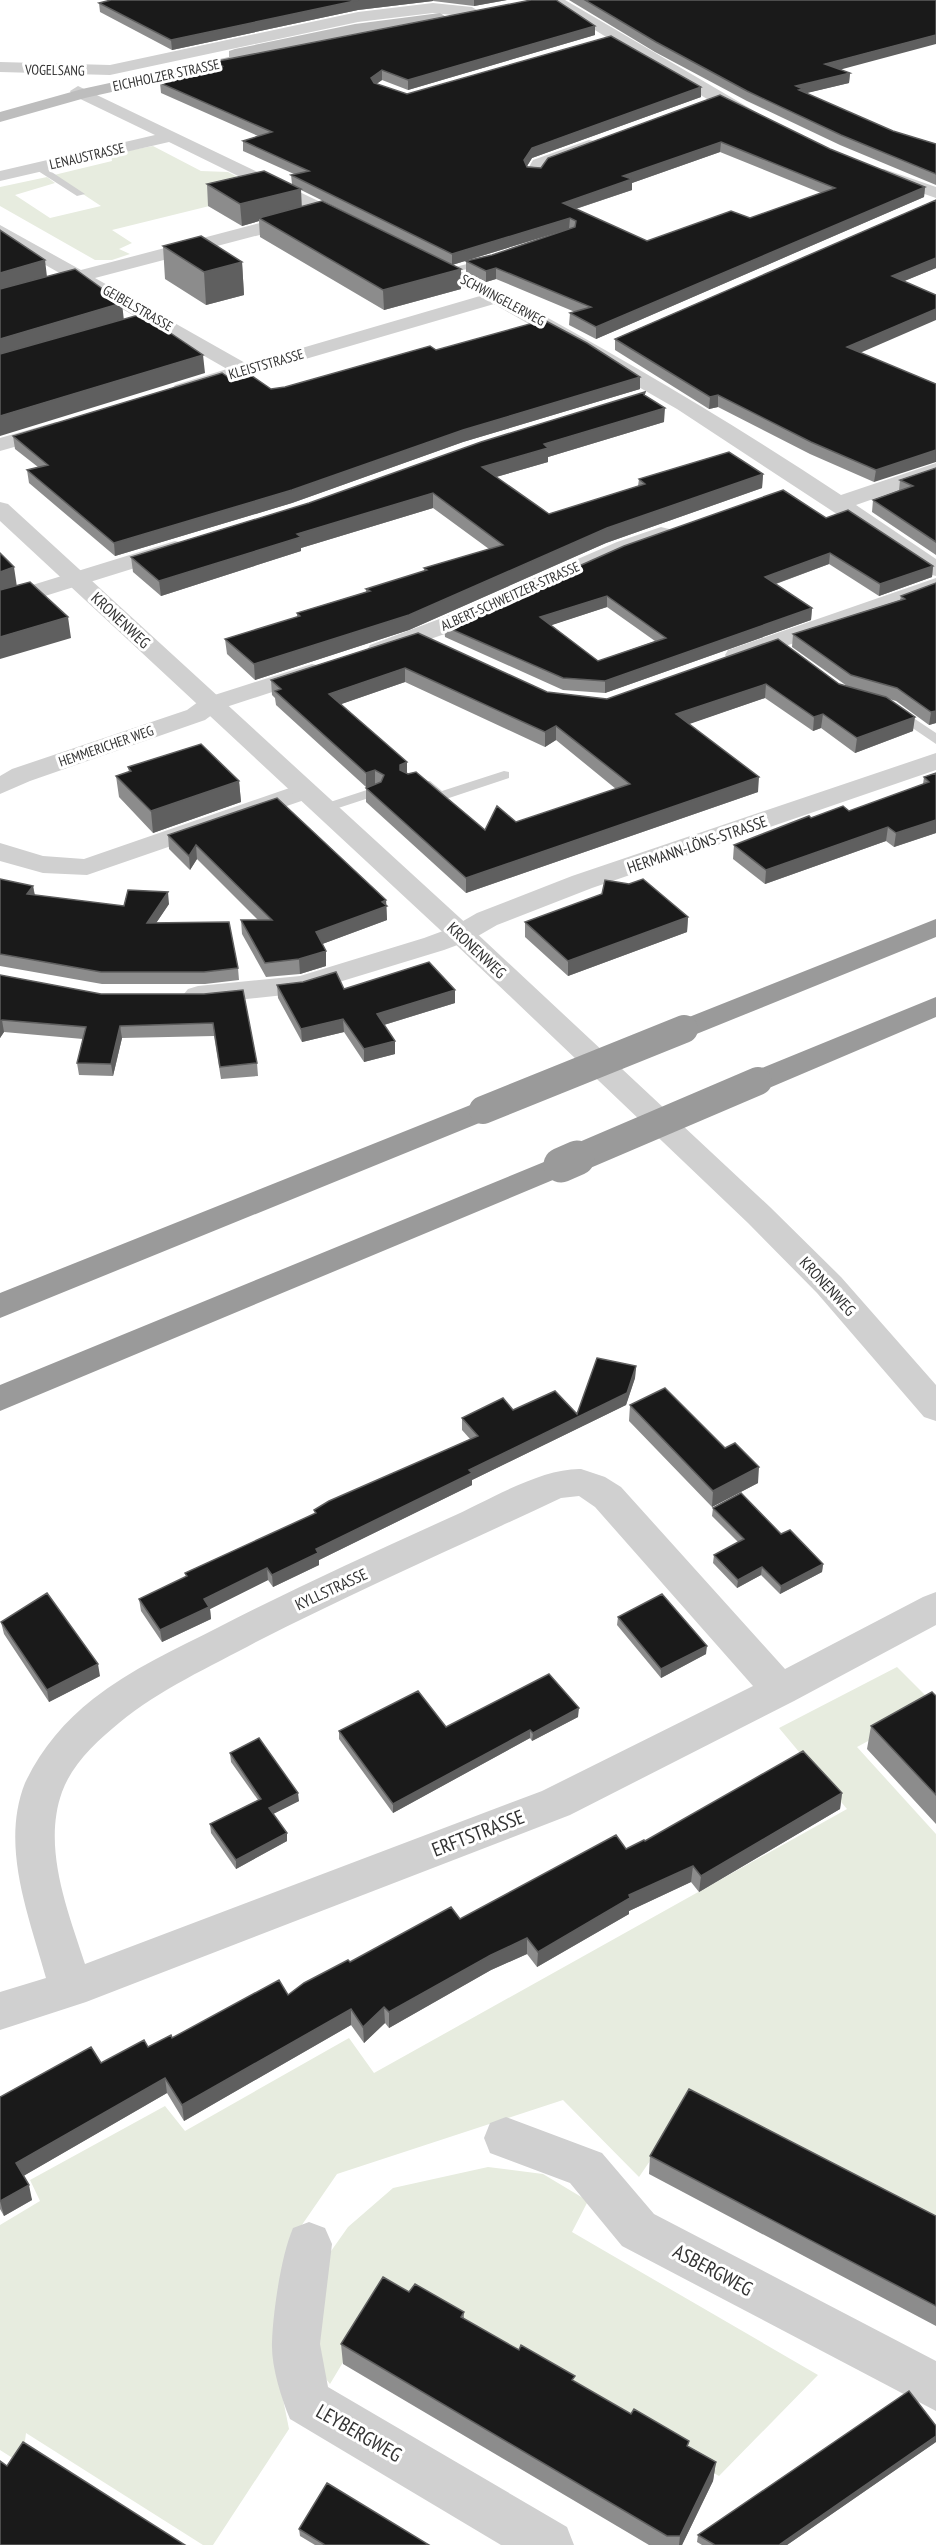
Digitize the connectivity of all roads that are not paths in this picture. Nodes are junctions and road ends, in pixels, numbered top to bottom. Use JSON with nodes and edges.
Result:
{"nodes":[{"id":1,"x":547,"y":0,"type":"edge"},
{"id":2,"x":478,"y":11,"type":"joint"},
{"id":3,"x":614,"y":37,"type":"junction"},
{"id":4,"x":591,"y":44,"type":"edge"},
{"id":5,"x":0,"y":67,"type":"edge"},
{"id":6,"x":110,"y":70,"type":"joint"},
{"id":7,"x":80,"y":92,"type":"junction"},
{"id":8,"x":718,"y":98,"type":"junction"},
{"id":9,"x":695,"y":106,"type":"edge"},
{"id":10,"x":0,"y":111,"type":"edge"},
{"id":11,"x":0,"y":117,"type":"edge"},
{"id":12,"x":771,"y":123,"type":"edge"},
{"id":13,"x":173,"y":136,"type":"junction"},
{"id":14,"x":606,"y":139,"type":"edge"},
{"id":15,"x":865,"y":166,"type":"edge"},
{"id":16,"x":38,"y":167,"type":"junction"},
{"id":17,"x":535,"y":172,"type":"edge"},
{"id":18,"x":0,"y":176,"type":"edge"},
{"id":19,"x":80,"y":194,"type":"dead end"},
{"id":20,"x":932,"y":200,"type":"edge"},
{"id":21,"x":326,"y":212,"type":"junction"},
{"id":22,"x":0,"y":231,"type":"edge"},
{"id":23,"x":366,"y":231,"type":"edge"},
{"id":24,"x":406,"y":251,"type":"edge"},
{"id":25,"x":497,"y":259,"type":"edge"},
{"id":26,"x":445,"y":271,"type":"junction"},
{"id":27,"x":82,"y":276,"type":"junction"},
{"id":28,"x":498,"y":297,"type":"junction"},
{"id":29,"x":0,"y":300,"type":"edge"},
{"id":30,"x":158,"y":320,"type":"junction"},
{"id":31,"x":135,"y":327,"type":"edge"},
{"id":32,"x":617,"y":340,"type":"edge"},
{"id":33,"x":595,"y":349,"type":"junction"},
{"id":34,"x":243,"y":370,"type":"junction"},
{"id":35,"x":659,"y":392,"type":"junction"},
{"id":36,"x":166,"y":394,"type":"edge"},
{"id":37,"x":637,"y":399,"type":"edge"},
{"id":38,"x":77,"y":421,"type":"edge"},
{"id":39,"x":0,"y":445,"type":"edge"},
{"id":40,"x":936,"y":470,"type":"edge"},
{"id":41,"x":807,"y":482,"type":"junction"},
{"id":42,"x":785,"y":490,"type":"edge"},
{"id":43,"x":840,"y":504,"type":"junction"},
{"id":44,"x":0,"y":509,"type":"edge"},
{"id":45,"x":683,"y":526,"type":"edge"},
{"id":46,"x":200,"y":540,"type":"edge"},
{"id":47,"x":936,"y":569,"type":"edge"},
{"id":48,"x":75,"y":578,"type":"junction"},
{"id":49,"x":936,"y":585,"type":"edge"},
{"id":50,"x":0,"y":603,"type":"edge"},
{"id":51,"x":420,"y":637,"type":"junction"},
{"id":52,"x":451,"y":651,"type":"edge"},
{"id":53,"x":714,"y":664,"type":"edge"},
{"id":54,"x":879,"y":703,"type":"edge"},
{"id":55,"x":211,"y":704,"type":"junction"},
{"id":56,"x":936,"y":740,"type":"edge"},
{"id":57,"x":936,"y":761,"type":"edge"},
{"id":58,"x":504,"y":775,"type":"dead end"},
{"id":59,"x":408,"y":782,"type":"edge"},
{"id":60,"x":0,"y":786,"type":"edge"},
{"id":61,"x":376,"y":791,"type":"edge"},
{"id":62,"x":314,"y":800,"type":"junction"},
{"id":63,"x":0,"y":851,"type":"edge"},
{"id":64,"x":936,"y":927,"type":"edge"},
{"id":65,"x":461,"y":934,"type":"junction"},
{"id":66,"x":171,"y":995,"type":"edge"},
{"id":67,"x":936,"y":1006,"type":"edge"},
{"id":68,"x":0,"y":1306,"type":"edge"},
{"id":69,"x":0,"y":1399,"type":"edge"},
{"id":70,"x":936,"y":1408,"type":"edge"},
{"id":71,"x":936,"y":1607,"type":"edge"},
{"id":72,"x":780,"y":1690,"type":"junction"},
{"id":73,"x":72,"y":1989,"type":"junction"},
{"id":74,"x":0,"y":2011,"type":"edge"},
{"id":75,"x":506,"y":2138,"type":"dead end"},
{"id":76,"x":309,"y":2244,"type":"dead end"},
{"id":77,"x":936,"y":2387,"type":"edge"},
{"id":78,"x":549,"y":2545,"type":"edge"}],
"edges":[{"from":1,"to":3,"type":"street"},
{"from":2,"to":6,"type":"street","name":"EICHHOLZER STRASSE"},
{"from":2,"to":7,"type":"main road","name":"EICHHOLZER STRASSE"},
{"from":3,"to":4,"type":"street"},
{"from":3,"to":8,"type":"street"},
{"from":5,"to":6,"type":"street","name":"VOGELSANG"},
{"from":7,"to":10,"type":"main road","name":"EICHHOLZER STRASSE"},
{"from":7,"to":11,"type":"main road","name":"EICHHOLZER STRASSE"},
{"from":7,"to":13,"type":"street"},
{"from":8,"to":9,"type":"street"},
{"from":8,"to":12,"type":"street"},
{"from":13,"to":16,"type":"street","name":"LENAUSTRASSE"},
{"from":13,"to":21,"type":"street"},
{"from":14,"to":17,"type":"street"},
{"from":15,"to":20,"type":"street"},
{"from":16,"to":18,"type":"street","name":"LENAUSTRASSE"},
{"from":16,"to":19,"type":"lane"},
{"from":21,"to":23,"type":"street"},
{"from":21,"to":27,"type":"street"},
{"from":22,"to":27,"type":"street","name":"GEIBELSTRASSE"},
{"from":24,"to":26,"type":"street","name":"SCHWINGELERWEG"},
{"from":25,"to":26,"type":"lane"},
{"from":26,"to":28,"type":"street","name":"SCHWINGELERWEG"},
{"from":27,"to":29,"type":"street"},
{"from":27,"to":30,"type":"street","name":"GEIBELSTRASSE"},
{"from":28,"to":33,"type":"street","name":"SCHWINGELERWEG"},
{"from":28,"to":34,"type":"street","name":"KLEISTSTRASSE"},
{"from":30,"to":31,"type":"street"},
{"from":30,"to":34,"type":"street","name":"GEIBELSTRASSE"},
{"from":32,"to":33,"type":"street"},
{"from":33,"to":35,"type":"street","name":"SCHWINGELERWEG"},
{"from":34,"to":36,"type":"street","name":"KLEISTSTRASSE"},
{"from":35,"to":37,"type":"street"},
{"from":35,"to":41,"type":"street","name":"SCHWINGELERWEG"},
{"from":38,"to":39,"type":"street"},
{"from":40,"to":43,"type":"street"},
{"from":41,"to":42,"type":"street"},
{"from":41,"to":43,"type":"street","name":"SCHWINGELERWEG"},
{"from":43,"to":47,"type":"street","name":"SCHWINGELERWEG"},
{"from":44,"to":48,"type":"street","name":"KRONENWEG"},
{"from":45,"to":51,"type":"street","name":"ALBERT-SCHWEITZER-STRASSE"},
{"from":46,"to":48,"type":"street"},
{"from":48,"to":50,"type":"street"},
{"from":48,"to":55,"type":"street","name":"KRONENWEG"},
{"from":49,"to":53,"type":"street"},
{"from":51,"to":52,"type":"street"},
{"from":51,"to":55,"type":"street","name":"ALBERT-SCHWEITZER-STRASSE"},
{"from":54,"to":56,"type":"lane"},
{"from":55,"to":60,"type":"street","name":"HEMMERICHER WEG"},
{"from":55,"to":62,"type":"street","name":"KRONENWEG"},
{"from":57,"to":65,"type":"street","name":"HERMANN-LÖNS-STRASSE"},
{"from":58,"to":59,"type":"lane"},
{"from":61,"to":62,"type":"lane"},
{"from":62,"to":63,"type":"street"},
{"from":62,"to":65,"type":"street","name":"KRONENWEG"},
{"from":64,"to":68,"type":"highway","bridge":true},
{"from":65,"to":66,"type":"street","name":"HERMANN-LÖNS-STRASSE"},
{"from":65,"to":70,"type":"street","name":"KRONENWEG"},
{"from":67,"to":69,"type":"highway","bridge":true},
{"from":71,"to":72,"type":"street","name":"ERFTSTRASSE"},
{"from":72,"to":73,"type":"street","name":"ERFTSTRASSE"},
{"from":72,"to":73,"type":"street","name":"KYLLSTRASSE"},
{"from":73,"to":74,"type":"street","name":"ERFTSTRASSE"},
{"from":75,"to":77,"type":"street","name":"ASBERGWEG"},
{"from":76,"to":78,"type":"street","name":"LEYBERGWEG"}]}
